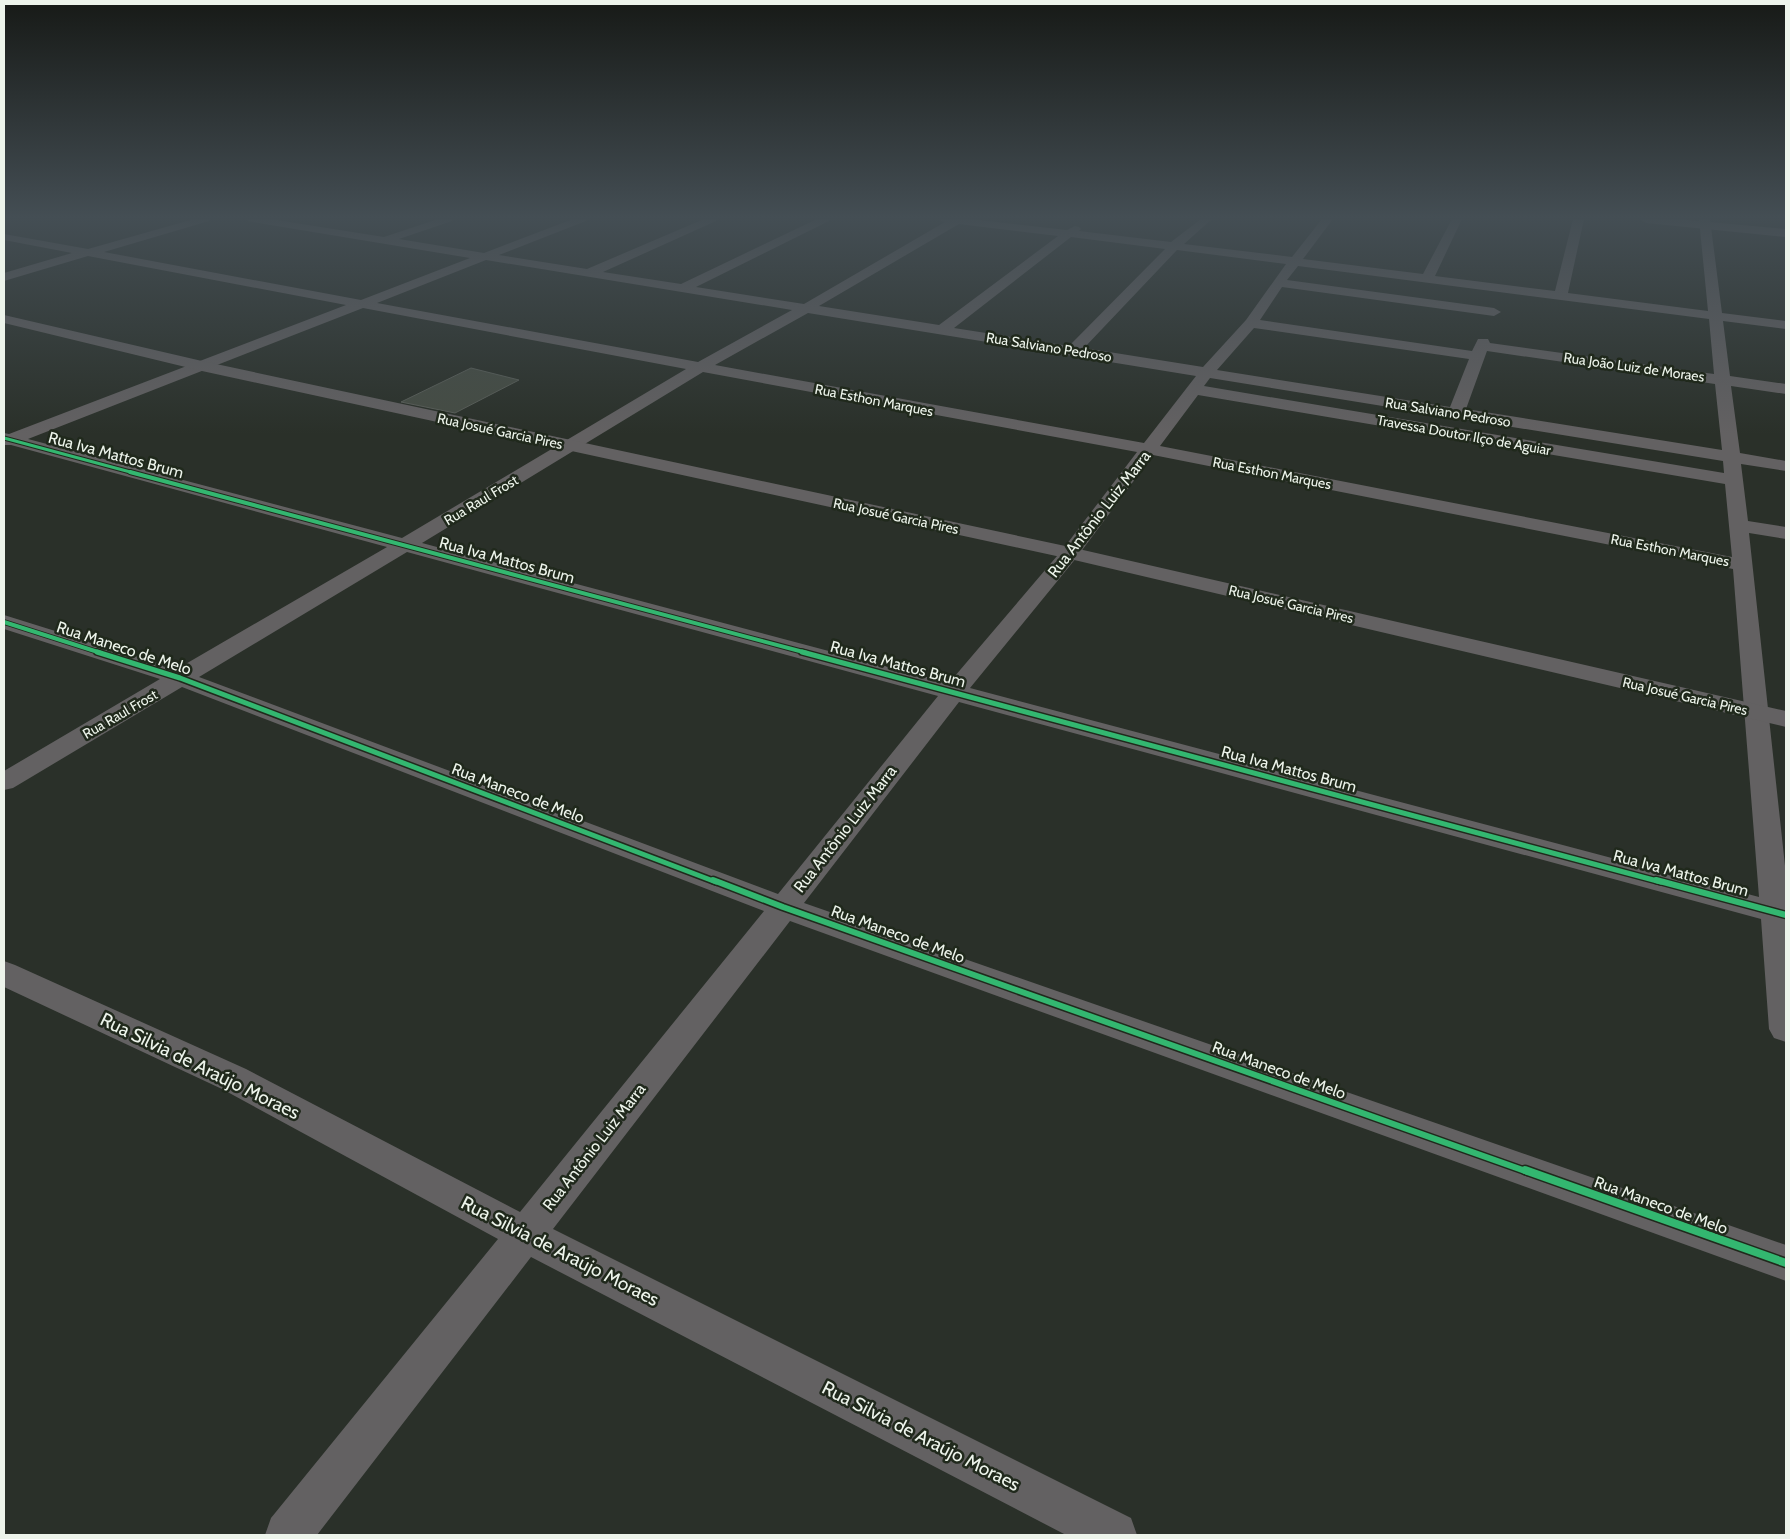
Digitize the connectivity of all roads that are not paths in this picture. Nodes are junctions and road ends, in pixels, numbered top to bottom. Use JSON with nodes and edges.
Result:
{"nodes":[{"id":1,"x":1503,"y":290,"type":"edge"},
{"id":2,"x":298,"y":291,"type":"edge"},
{"id":3,"x":396,"y":291,"type":"edge"},
{"id":4,"x":700,"y":291,"type":"edge"},
{"id":5,"x":834,"y":291,"type":"edge"},
{"id":6,"x":994,"y":291,"type":"edge"},
{"id":7,"x":1131,"y":291,"type":"edge"},
{"id":8,"x":1273,"y":291,"type":"edge"},
{"id":9,"x":1384,"y":291,"type":"edge"},
{"id":10,"x":1510,"y":291,"type":"edge"},
{"id":11,"x":1561,"y":291,"type":"edge"},
{"id":12,"x":1713,"y":291,"type":"edge"},
{"id":13,"x":1560,"y":297,"type":"junction"},
{"id":14,"x":365,"y":303,"type":"junction"},
{"id":15,"x":806,"y":308,"type":"junction"},
{"id":16,"x":1494,"y":312,"type":"junction"},
{"id":17,"x":1716,"y":317,"type":"junction"},
{"id":18,"x":4,"y":319,"type":"edge"},
{"id":19,"x":1251,"y":323,"type":"junction"},
{"id":20,"x":1786,"y":326,"type":"edge"},
{"id":21,"x":941,"y":331,"type":"junction"},
{"id":22,"x":1073,"y":351,"type":"junction"},
{"id":23,"x":1480,"y":351,"type":"junction"},
{"id":24,"x":202,"y":366,"type":"junction"},
{"id":25,"x":701,"y":367,"type":"junction"},
{"id":26,"x":1723,"y":380,"type":"junction"},
{"id":27,"x":1200,"y":381,"type":"junction"},
{"id":28,"x":1786,"y":389,"type":"edge"},
{"id":29,"x":1456,"y":414,"type":"junction"},
{"id":30,"x":6,"y":440,"type":"edge"},
{"id":31,"x":571,"y":447,"type":"junction"},
{"id":32,"x":1148,"y":449,"type":"junction"},
{"id":33,"x":1786,"y":466,"type":"edge"},
{"id":34,"x":1732,"y":469,"type":"junction"},
{"id":35,"x":1739,"y":524,"type":"junction"},
{"id":36,"x":1786,"y":533,"type":"edge"},
{"id":37,"x":404,"y":545,"type":"junction"},
{"id":38,"x":1070,"y":553,"type":"junction"},
{"id":39,"x":1743,"y":564,"type":"junction"},
{"id":40,"x":4,"y":622,"type":"edge"},
{"id":41,"x":180,"y":678,"type":"junction"},
{"id":42,"x":954,"y":692,"type":"junction"},
{"id":43,"x":1756,"y":713,"type":"junction"},
{"id":44,"x":1786,"y":719,"type":"edge"},
{"id":45,"x":4,"y":782,"type":"edge"},
{"id":46,"x":784,"y":907,"type":"junction"},
{"id":47,"x":1781,"y":913,"type":"edge"},
{"id":48,"x":4,"y":973,"type":"edge"},
{"id":49,"x":1786,"y":1029,"type":"edge"},
{"id":50,"x":525,"y":1234,"type":"junction"},
{"id":51,"x":1786,"y":1263,"type":"edge"},
{"id":52,"x":288,"y":1535,"type":"edge"},
{"id":53,"x":1114,"y":1535,"type":"edge"}],
"edges":[{"from":1,"to":16,"type":"street"},
{"from":2,"to":14,"type":"street","name":"Rua Esthon Marques"},
{"from":3,"to":14,"type":"street"},
{"from":4,"to":15,"type":"street","name":"Rua Salviano Pedroso"},
{"from":5,"to":15,"type":"street","name":"Rua Raul Frost"},
{"from":6,"to":21,"type":"street"},
{"from":7,"to":22,"type":"street"},
{"from":8,"to":19,"type":"street","name":"Rua Antônio Luiz Marra"},
{"from":9,"to":16,"type":"street"},
{"from":10,"to":13,"type":"street"},
{"from":11,"to":13,"type":"street"},
{"from":12,"to":17,"type":"street"},
{"from":13,"to":17,"type":"street"},
{"from":14,"to":24,"type":"street"},
{"from":14,"to":25,"type":"street","name":"Rua Esthon Marques"},
{"from":15,"to":21,"type":"street","name":"Rua Salviano Pedroso"},
{"from":15,"to":25,"type":"street","name":"Rua Raul Frost"},
{"from":16,"to":23,"type":"street"},
{"from":17,"to":20,"type":"street"},
{"from":17,"to":26,"type":"street"},
{"from":18,"to":24,"type":"street","name":"Rua Josué Garcia Pires"},
{"from":19,"to":23,"type":"street","name":"Rua João Luiz de Moraes"},
{"from":19,"to":27,"type":"street","name":"Rua Antônio Luiz Marra"},
{"from":21,"to":22,"type":"street","name":"Rua Salviano Pedroso"},
{"from":22,"to":27,"type":"street","name":"Rua Salviano Pedroso"},
{"from":23,"to":26,"type":"street","name":"Rua João Luiz de Moraes"},
{"from":23,"to":29,"type":"street"},
{"from":24,"to":30,"type":"street"},
{"from":24,"to":31,"type":"street","name":"Rua Josué Garcia Pires"},
{"from":25,"to":31,"type":"street","name":"Rua Raul Frost"},
{"from":25,"to":32,"type":"street","name":"Rua Esthon Marques"},
{"from":26,"to":28,"type":"street","name":"Rua João Luiz de Moraes"},
{"from":26,"to":34,"type":"street"},
{"from":27,"to":29,"type":"street","name":"Rua Salviano Pedroso"},
{"from":27,"to":32,"type":"street","name":"Rua Antônio Luiz Marra"},
{"from":27,"to":34,"type":"street","name":"Travessa Doutor Ilço de Aguiar"},
{"from":29,"to":34,"type":"street","name":"Rua Salviano Pedroso"},
{"from":30,"to":37,"type":"street","name":"Rua Iva Mattos Brum"},
{"from":31,"to":37,"type":"street","name":"Rua Raul Frost"},
{"from":31,"to":38,"type":"street","name":"Rua Josué Garcia Pires"},
{"from":32,"to":38,"type":"street","name":"Rua Antônio Luiz Marra"},
{"from":32,"to":39,"type":"street","name":"Rua Esthon Marques"},
{"from":33,"to":34,"type":"street","name":"Rua Salviano Pedroso"},
{"from":34,"to":35,"type":"street"},
{"from":35,"to":36,"type":"street"},
{"from":35,"to":39,"type":"street"},
{"from":37,"to":41,"type":"street","name":"Rua Raul Frost"},
{"from":37,"to":42,"type":"street","name":"Rua Iva Mattos Brum"},
{"from":38,"to":42,"type":"street","name":"Rua Antônio Luiz Marra"},
{"from":38,"to":43,"type":"street","name":"Rua Josué Garcia Pires"},
{"from":39,"to":43,"type":"street"},
{"from":40,"to":41,"type":"street","name":"Rua Maneco de Melo"},
{"from":41,"to":45,"type":"street","name":"Rua Raul Frost"},
{"from":41,"to":46,"type":"street","name":"Rua Maneco de Melo"},
{"from":42,"to":46,"type":"street","name":"Rua Antônio Luiz Marra"},
{"from":42,"to":47,"type":"street","name":"Rua Iva Mattos Brum"},
{"from":43,"to":44,"type":"street","name":"Rua Josué Garcia Pires"},
{"from":43,"to":47,"type":"street"},
{"from":46,"to":50,"type":"street","name":"Rua Antônio Luiz Marra"},
{"from":46,"to":51,"type":"street","name":"Rua Maneco de Melo"},
{"from":47,"to":49,"type":"street"},
{"from":48,"to":50,"type":"street","name":"Rua Silvia de Araújo Moraes"},
{"from":50,"to":52,"type":"street","name":"Rua Antônio Luiz Marra"},
{"from":50,"to":53,"type":"street","name":"Rua Silvia de Araújo Moraes"}]}
